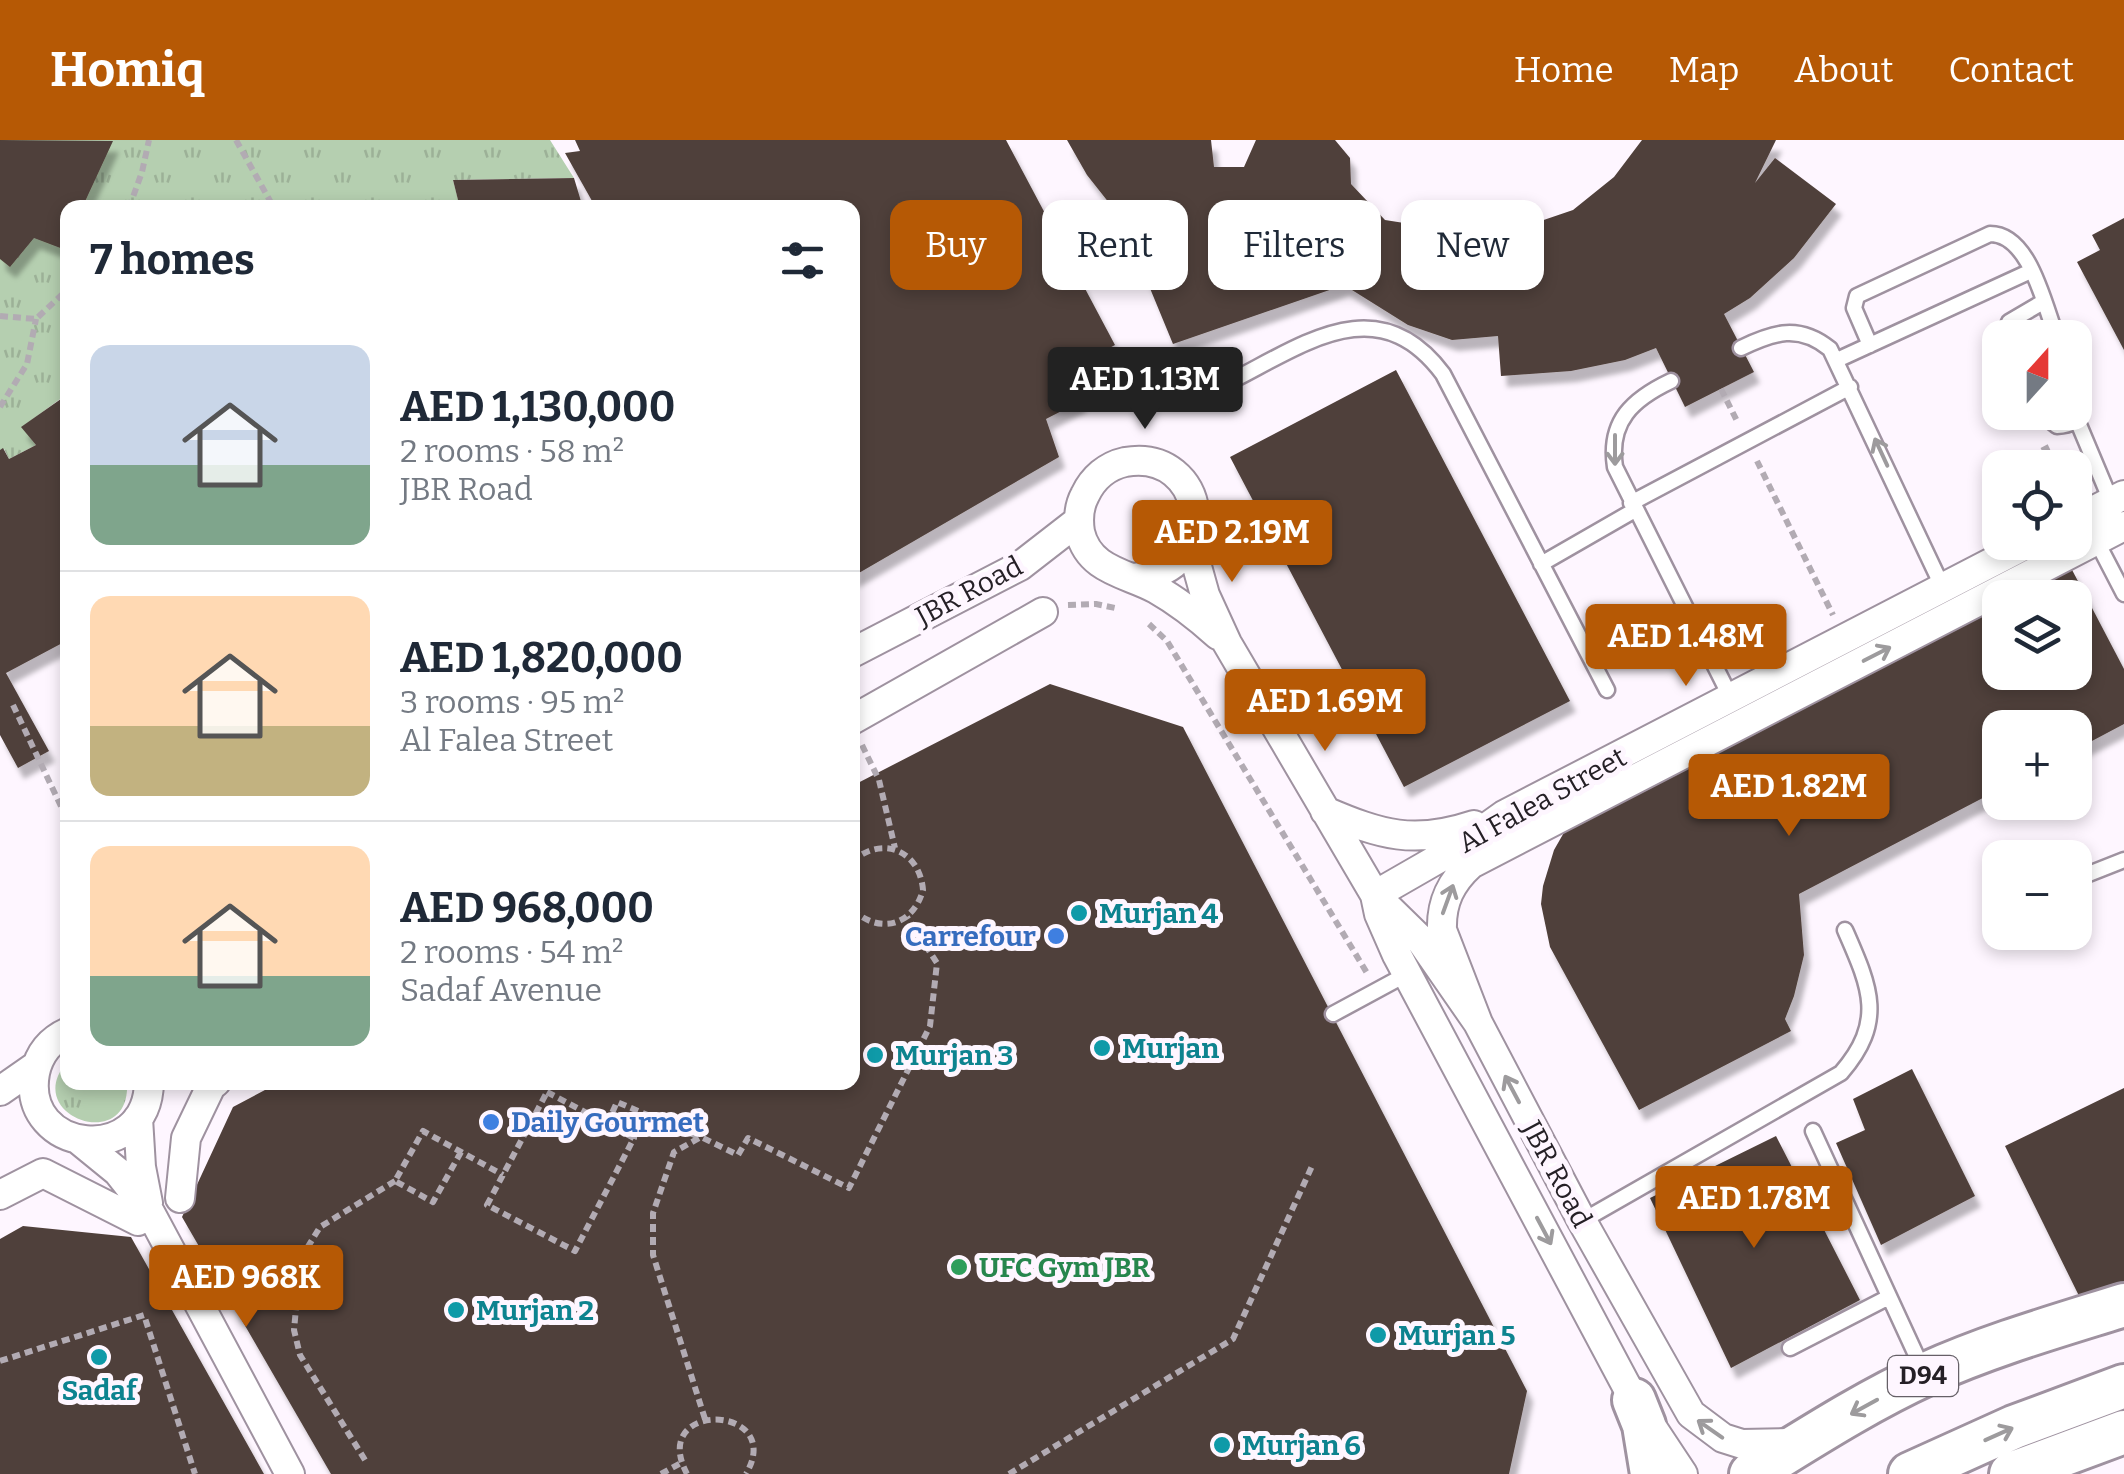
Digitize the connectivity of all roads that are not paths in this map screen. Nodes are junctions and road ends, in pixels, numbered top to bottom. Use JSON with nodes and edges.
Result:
{"nodes":[{"id":1,"x":2031,"y":271,"type":"junction"},
{"id":2,"x":2043,"y":302,"type":"junction"},
{"id":3,"x":2012,"y":320,"type":"edge"},
{"id":4,"x":2050,"y":320,"type":"edge"},
{"id":5,"x":1870,"y":345,"type":"junction"},
{"id":6,"x":1741,"y":348,"type":"dead end"},
{"id":7,"x":1837,"y":360,"type":"junction"},
{"id":8,"x":1239,"y":377,"type":"dead end"},
{"id":9,"x":1672,"y":381,"type":"dead end"},
{"id":10,"x":1850,"y":387,"type":"junction"},
{"id":11,"x":2082,"y":430,"type":"edge"},
{"id":12,"x":1633,"y":506,"type":"junction"},
{"id":13,"x":2120,"y":507,"type":"edge"},
{"id":14,"x":2092,"y":515,"type":"edge"},
{"id":15,"x":1078,"y":520,"type":"junction"},
{"id":16,"x":2096,"y":540,"type":"junction"},
{"id":17,"x":1190,"y":544,"type":"junction"},
{"id":18,"x":1997,"y":560,"type":"edge"},
{"id":19,"x":1541,"y":564,"type":"junction"},
{"id":20,"x":1132,"y":578,"type":"junction"},
{"id":21,"x":1943,"y":588,"type":"junction"},
{"id":22,"x":2124,"y":594,"type":"edge"},
{"id":23,"x":1043,"y":612,"type":"road end"},
{"id":24,"x":1227,"y":643,"type":"junction"},
{"id":25,"x":860,"y":649,"type":"edge"},
{"id":26,"x":1607,"y":690,"type":"dead end"},
{"id":27,"x":1731,"y":698,"type":"junction"},
{"id":28,"x":860,"y":730,"type":"edge"},
{"id":29,"x":1325,"y":811,"type":"junction"},
{"id":30,"x":1504,"y":815,"type":"junction"},
{"id":31,"x":2124,"y":860,"type":"edge"},
{"id":32,"x":2092,"y":873,"type":"edge"},
{"id":33,"x":1374,"y":895,"type":"junction"},
{"id":34,"x":1845,"y":930,"type":"dead end"},
{"id":35,"x":1407,"y":974,"type":"junction"},
{"id":36,"x":1333,"y":1014,"type":"dead end"},
{"id":37,"x":1478,"y":1024,"type":"junction"},
{"id":38,"x":60,"y":1037,"type":"edge"},
{"id":39,"x":36,"y":1066,"type":"junction"},
{"id":40,"x":148,"y":1090,"type":"edge"},
{"id":41,"x":209,"y":1090,"type":"edge"},
{"id":42,"x":0,"y":1092,"type":"edge"},
{"id":43,"x":138,"y":1118,"type":"junction"},
{"id":44,"x":1813,"y":1131,"type":"dead end"},
{"id":45,"x":80,"y":1141,"type":"junction"},
{"id":46,"x":0,"y":1195,"type":"edge"},
{"id":47,"x":180,"y":1198,"type":"dead end"},
{"id":48,"x":144,"y":1218,"type":"junction"},
{"id":49,"x":1582,"y":1221,"type":"junction"},
{"id":50,"x":1889,"y":1297,"type":"junction"},
{"id":51,"x":2124,"y":1306,"type":"edge"},
{"id":52,"x":1790,"y":1348,"type":"dead end"},
{"id":53,"x":1926,"y":1375,"type":"junction"},
{"id":54,"x":2124,"y":1386,"type":"edge"},
{"id":55,"x":1634,"y":1400,"type":"junction"},
{"id":56,"x":2124,"y":1432,"type":"edge"},
{"id":57,"x":1804,"y":1442,"type":"junction"},
{"id":58,"x":2032,"y":1470,"type":"edge"},
{"id":59,"x":290,"y":1474,"type":"edge"},
{"id":60,"x":1652,"y":1474,"type":"edge"},
{"id":61,"x":1682,"y":1474,"type":"edge"},
{"id":62,"x":1751,"y":1474,"type":"edge"},
{"id":63,"x":1910,"y":1474,"type":"edge"}],
"edges":[{"from":1,"to":2,"type":"lane"},
{"from":1,"to":5,"type":"lane"},
{"from":1,"to":5,"type":"lane"},
{"from":2,"to":3,"type":"lane"},
{"from":2,"to":4,"type":"lane"},
{"from":5,"to":7,"type":"lane"},
{"from":6,"to":7,"type":"lane"},
{"from":7,"to":10,"type":"lane"},
{"from":8,"to":19,"type":"lane"},
{"from":9,"to":12,"type":"lane","one_way":true},
{"from":10,"to":12,"type":"lane"},
{"from":21,"to":10,"type":"lane","one_way":true},
{"from":11,"to":13,"type":"lane"},
{"from":12,"to":19,"type":"lane"},
{"from":12,"to":27,"type":"lane"},
{"from":13,"to":14,"type":"street"},
{"from":13,"to":16,"type":"street","name":"Al Falea Street"},
{"from":15,"to":17,"type":"street","name":"JBR Road"},
{"from":15,"to":20,"type":"street","name":"JBR Road"},
{"from":15,"to":25,"type":"street","name":"JBR Road"},
{"from":16,"to":22,"type":"lane"},
{"from":37,"to":16,"type":"street","name":"Al Falea Street","one_way":true},
{"from":17,"to":20,"type":"street"},
{"from":17,"to":24,"type":"street","name":"JBR Road"},
{"from":18,"to":21,"type":"street","name":"Al Falea Street"},
{"from":19,"to":26,"type":"lane"},
{"from":20,"to":24,"type":"street","name":"JBR Road"},
{"from":21,"to":27,"type":"street","name":"Al Falea Street"},
{"from":23,"to":28,"type":"street"},
{"from":24,"to":29,"type":"street","name":"JBR Road"},
{"from":27,"to":30,"type":"street","name":"Al Falea Street"},
{"from":29,"to":30,"type":"street"},
{"from":29,"to":33,"type":"street","name":"JBR Road"},
{"from":30,"to":33,"type":"street","name":"Al Falea Street"},
{"from":31,"to":32,"type":"lane"},
{"from":33,"to":35,"type":"street","name":"JBR Road"},
{"from":33,"to":37,"type":"street","name":"JBR Road"},
{"from":34,"to":49,"type":"lane"},
{"from":35,"to":36,"type":"lane"},
{"from":35,"to":55,"type":"street","name":"JBR Road","one_way":true},
{"from":49,"to":37,"type":"street","name":"JBR Road","one_way":true},
{"from":38,"to":39,"type":"street"},
{"from":39,"to":42,"type":"street"},
{"from":39,"to":45,"type":"street"},
{"from":40,"to":43,"type":"street"},
{"from":41,"to":47,"type":"street"},
{"from":43,"to":45,"type":"street"},
{"from":43,"to":48,"type":"street"},
{"from":44,"to":50,"type":"lane"},
{"from":45,"to":48,"type":"street"},
{"from":46,"to":48,"type":"street"},
{"from":48,"to":59,"type":"street"},
{"from":57,"to":49,"type":"street","name":"JBR Road","one_way":true},
{"from":50,"to":52,"type":"lane"},
{"from":50,"to":53,"type":"lane"},
{"from":51,"to":53,"type":"main road","number":"D94"},
{"from":53,"to":57,"type":"main road","number":"D94","one_way":true},
{"from":63,"to":54,"type":"main road","one_way":true},
{"from":55,"to":60,"type":"main road"},
{"from":55,"to":61,"type":"street","name":"JBR Road"},
{"from":56,"to":58,"type":"main road"},
{"from":57,"to":62,"type":"main road","number":"D94"}]}
